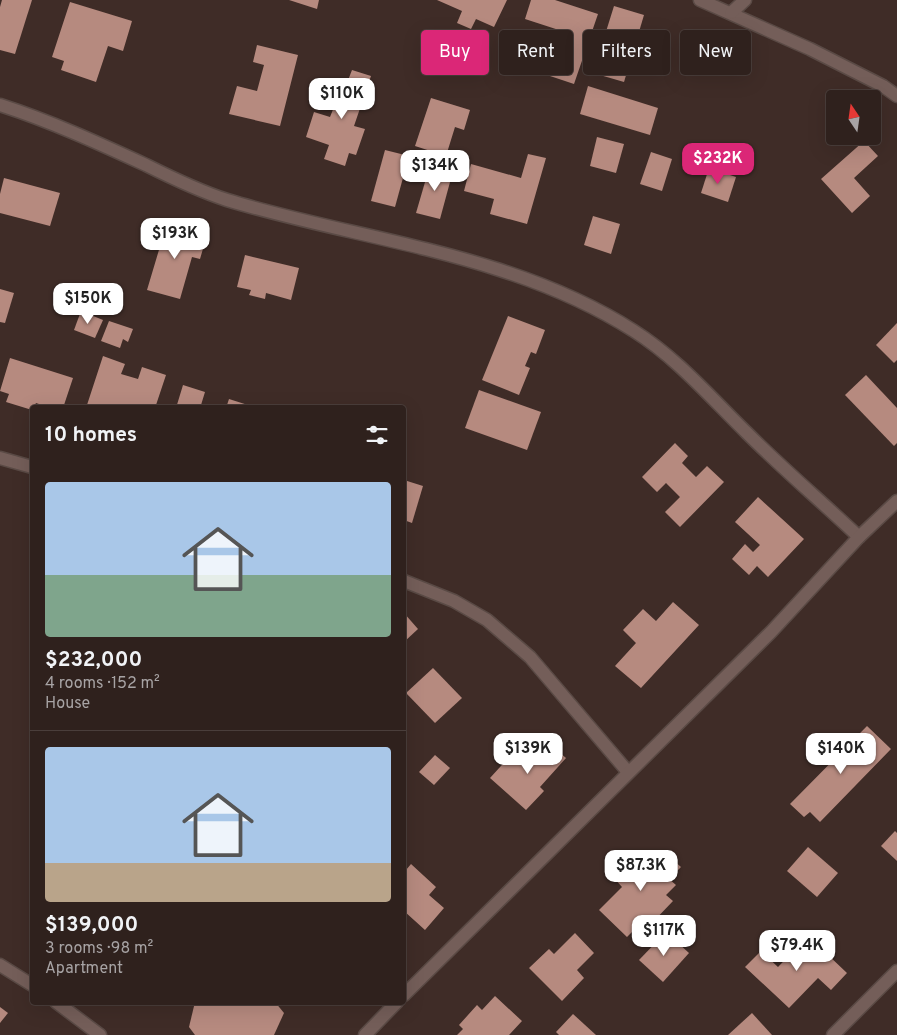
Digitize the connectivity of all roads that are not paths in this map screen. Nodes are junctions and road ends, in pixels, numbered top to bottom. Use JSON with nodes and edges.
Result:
{"nodes":[{"id":1,"x":700,"y":0,"type":"edge"},
{"id":2,"x":745,"y":0,"type":"edge"},
{"id":3,"x":731,"y":13,"type":"junction"},
{"id":4,"x":897,"y":96,"type":"edge"},
{"id":5,"x":0,"y":105,"type":"edge"},
{"id":6,"x":0,"y":458,"type":"edge"},
{"id":7,"x":30,"y":466,"type":"edge"},
{"id":8,"x":897,"y":501,"type":"edge"},
{"id":9,"x":859,"y":537,"type":"junction"},
{"id":10,"x":406,"y":582,"type":"edge"},
{"id":11,"x":628,"y":772,"type":"junction"},
{"id":12,"x":0,"y":965,"type":"edge"},
{"id":13,"x":897,"y":971,"type":"edge"},
{"id":14,"x":30,"y":984,"type":"edge"},
{"id":15,"x":406,"y":993,"type":"edge"},
{"id":16,"x":60,"y":1005,"type":"edge"},
{"id":17,"x":393,"y":1005,"type":"edge"},
{"id":18,"x":100,"y":1035,"type":"edge"},
{"id":19,"x":365,"y":1035,"type":"edge"},
{"id":20,"x":833,"y":1035,"type":"edge"}],
"edges":[{"from":1,"to":3,"type":"street"},
{"from":2,"to":3,"type":"street"},
{"from":3,"to":4,"type":"street"},
{"from":5,"to":9,"type":"street"},
{"from":6,"to":7,"type":"street"},
{"from":8,"to":9,"type":"street"},
{"from":9,"to":11,"type":"street"},
{"from":10,"to":11,"type":"street"},
{"from":11,"to":15,"type":"street"},
{"from":12,"to":14,"type":"street"},
{"from":13,"to":20,"type":"street"},
{"from":16,"to":18,"type":"street"},
{"from":17,"to":19,"type":"street"}]}
